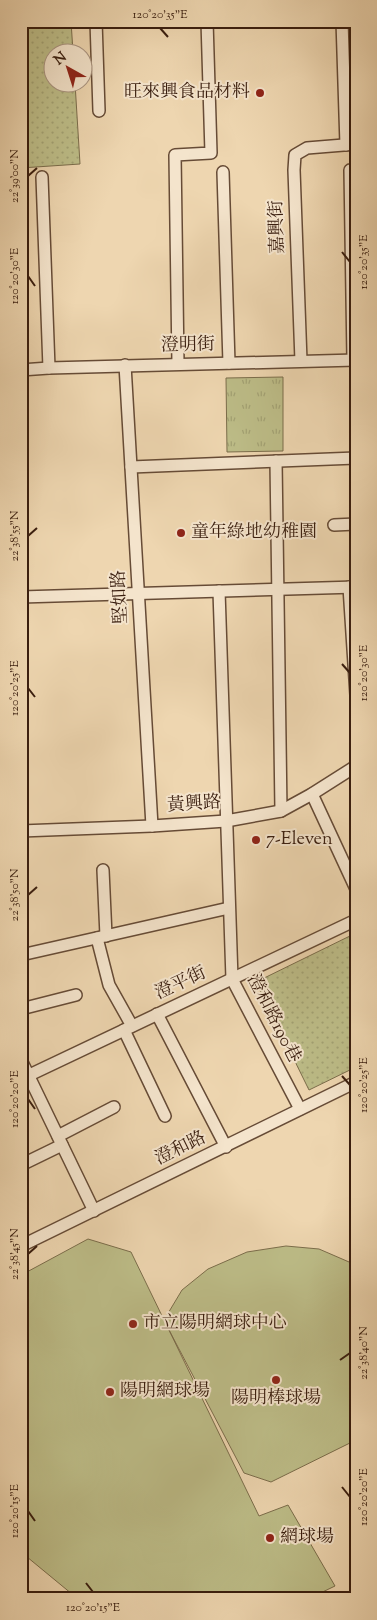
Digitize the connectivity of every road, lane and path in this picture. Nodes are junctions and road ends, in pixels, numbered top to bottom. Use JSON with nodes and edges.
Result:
{"nodes":[{"id":1,"x":96,"y":21,"type":"edge"},
{"id":2,"x":207,"y":21,"type":"edge"},
{"id":3,"x":342,"y":21,"type":"edge"},
{"id":4,"x":99,"y":111,"type":"dead end"},
{"id":5,"x":351,"y":145,"type":"edge"},
{"id":6,"x":350,"y":170,"type":"dead end"},
{"id":7,"x":224,"y":172,"type":"dead end"},
{"id":8,"x":42,"y":176,"type":"dead end"},
{"id":9,"x":355,"y":360,"type":"edge"},
{"id":10,"x":301,"y":361,"type":"junction"},
{"id":11,"x":229,"y":363,"type":"junction"},
{"id":12,"x":178,"y":364,"type":"junction"},
{"id":13,"x":125,"y":365,"type":"junction"},
{"id":14,"x":49,"y":368,"type":"junction"},
{"id":15,"x":21,"y":370,"type":"edge"},
{"id":16,"x":356,"y":458,"type":"edge"},
{"id":17,"x":276,"y":461,"type":"junction"},
{"id":18,"x":131,"y":467,"type":"junction"},
{"id":19,"x":356,"y":524,"type":"edge"},
{"id":20,"x":334,"y":525,"type":"dead end"},
{"id":21,"x":352,"y":587,"type":"edge"},
{"id":22,"x":278,"y":590,"type":"junction"},
{"id":23,"x":219,"y":591,"type":"junction"},
{"id":24,"x":138,"y":592,"type":"junction"},
{"id":25,"x":21,"y":597,"type":"edge"},
{"id":26,"x":356,"y":695,"type":"edge"},
{"id":27,"x":356,"y":766,"type":"edge"},
{"id":28,"x":312,"y":794,"type":"junction"},
{"id":29,"x":281,"y":811,"type":"junction"},
{"id":30,"x":226,"y":821,"type":"junction"},
{"id":31,"x":152,"y":826,"type":"junction"},
{"id":32,"x":21,"y":831,"type":"edge"},
{"id":33,"x":103,"y":870,"type":"dead end"},
{"id":34,"x":356,"y":890,"type":"edge"},
{"id":35,"x":229,"y":908,"type":"junction"},
{"id":36,"x":356,"y":920,"type":"edge"},
{"id":37,"x":101,"y":937,"type":"junction"},
{"id":38,"x":21,"y":955,"type":"edge"},
{"id":39,"x":232,"y":979,"type":"junction"},
{"id":40,"x":76,"y":995,"type":"dead end"},
{"id":41,"x":21,"y":1009,"type":"edge"},
{"id":42,"x":157,"y":1014,"type":"junction"},
{"id":43,"x":128,"y":1028,"type":"junction"},
{"id":44,"x":21,"y":1060,"type":"edge"},
{"id":45,"x":25,"y":1077,"type":"edge"},
{"id":46,"x":356,"y":1082,"type":"edge"},
{"id":47,"x":114,"y":1107,"type":"dead end"},
{"id":48,"x":300,"y":1109,"type":"junction"},
{"id":49,"x":165,"y":1116,"type":"dead end"},
{"id":50,"x":60,"y":1140,"type":"junction"},
{"id":51,"x":226,"y":1147,"type":"junction"},
{"id":52,"x":21,"y":1165,"type":"edge"},
{"id":53,"x":94,"y":1211,"type":"junction"},
{"id":54,"x":21,"y":1246,"type":"edge"}],
"edges":[{"from":1,"to":4,"type":"street"},
{"from":2,"to":12,"type":"street"},
{"from":3,"to":5,"type":"street"},
{"from":5,"to":10,"type":"street","name":"嘉興街"},
{"from":6,"to":9,"type":"street"},
{"from":7,"to":11,"type":"street"},
{"from":8,"to":14,"type":"street"},
{"from":9,"to":10,"type":"street","name":"澄明街"},
{"from":10,"to":11,"type":"street","name":"澄明街"},
{"from":11,"to":12,"type":"street","name":"澄明街"},
{"from":12,"to":13,"type":"street","name":"澄明街"},
{"from":13,"to":14,"type":"street","name":"澄明街"},
{"from":13,"to":18,"type":"street","name":"堅如路"},
{"from":14,"to":15,"type":"street","name":"澄明街"},
{"from":16,"to":17,"type":"street"},
{"from":17,"to":18,"type":"street"},
{"from":17,"to":22,"type":"street"},
{"from":18,"to":24,"type":"street","name":"堅如路"},
{"from":19,"to":20,"type":"street"},
{"from":21,"to":22,"type":"street"},
{"from":21,"to":26,"type":"street"},
{"from":22,"to":23,"type":"street"},
{"from":22,"to":29,"type":"street"},
{"from":23,"to":24,"type":"street"},
{"from":23,"to":30,"type":"street","name":"澄和路190巷"},
{"from":24,"to":25,"type":"street"},
{"from":24,"to":31,"type":"street","name":"堅如路"},
{"from":27,"to":28,"type":"street","name":"黃興路"},
{"from":28,"to":29,"type":"street","name":"黃興路"},
{"from":28,"to":34,"type":"street"},
{"from":29,"to":30,"type":"street","name":"黃興路"},
{"from":30,"to":31,"type":"street","name":"黃興路"},
{"from":30,"to":35,"type":"street","name":"澄和路190巷"},
{"from":31,"to":32,"type":"street","name":"黃興路"},
{"from":33,"to":37,"type":"street"},
{"from":35,"to":37,"type":"street"},
{"from":35,"to":39,"type":"street","name":"澄和路190巷"},
{"from":36,"to":39,"type":"street","name":"澄平街"},
{"from":37,"to":38,"type":"street"},
{"from":37,"to":43,"type":"street"},
{"from":39,"to":42,"type":"street","name":"澄平街"},
{"from":39,"to":48,"type":"street","name":"澄和路190巷"},
{"from":40,"to":41,"type":"street"},
{"from":42,"to":43,"type":"street","name":"澄平街"},
{"from":42,"to":51,"type":"street"},
{"from":43,"to":45,"type":"street","name":"澄平街"},
{"from":43,"to":49,"type":"street"},
{"from":44,"to":45,"type":"street"},
{"from":45,"to":50,"type":"street"},
{"from":46,"to":48,"type":"street","name":"澄和路"},
{"from":47,"to":50,"type":"street"},
{"from":48,"to":51,"type":"street","name":"澄和路"},
{"from":50,"to":52,"type":"street"},
{"from":50,"to":53,"type":"street"},
{"from":51,"to":53,"type":"street","name":"澄和路"},
{"from":53,"to":54,"type":"street","name":"澄和路"}]}
